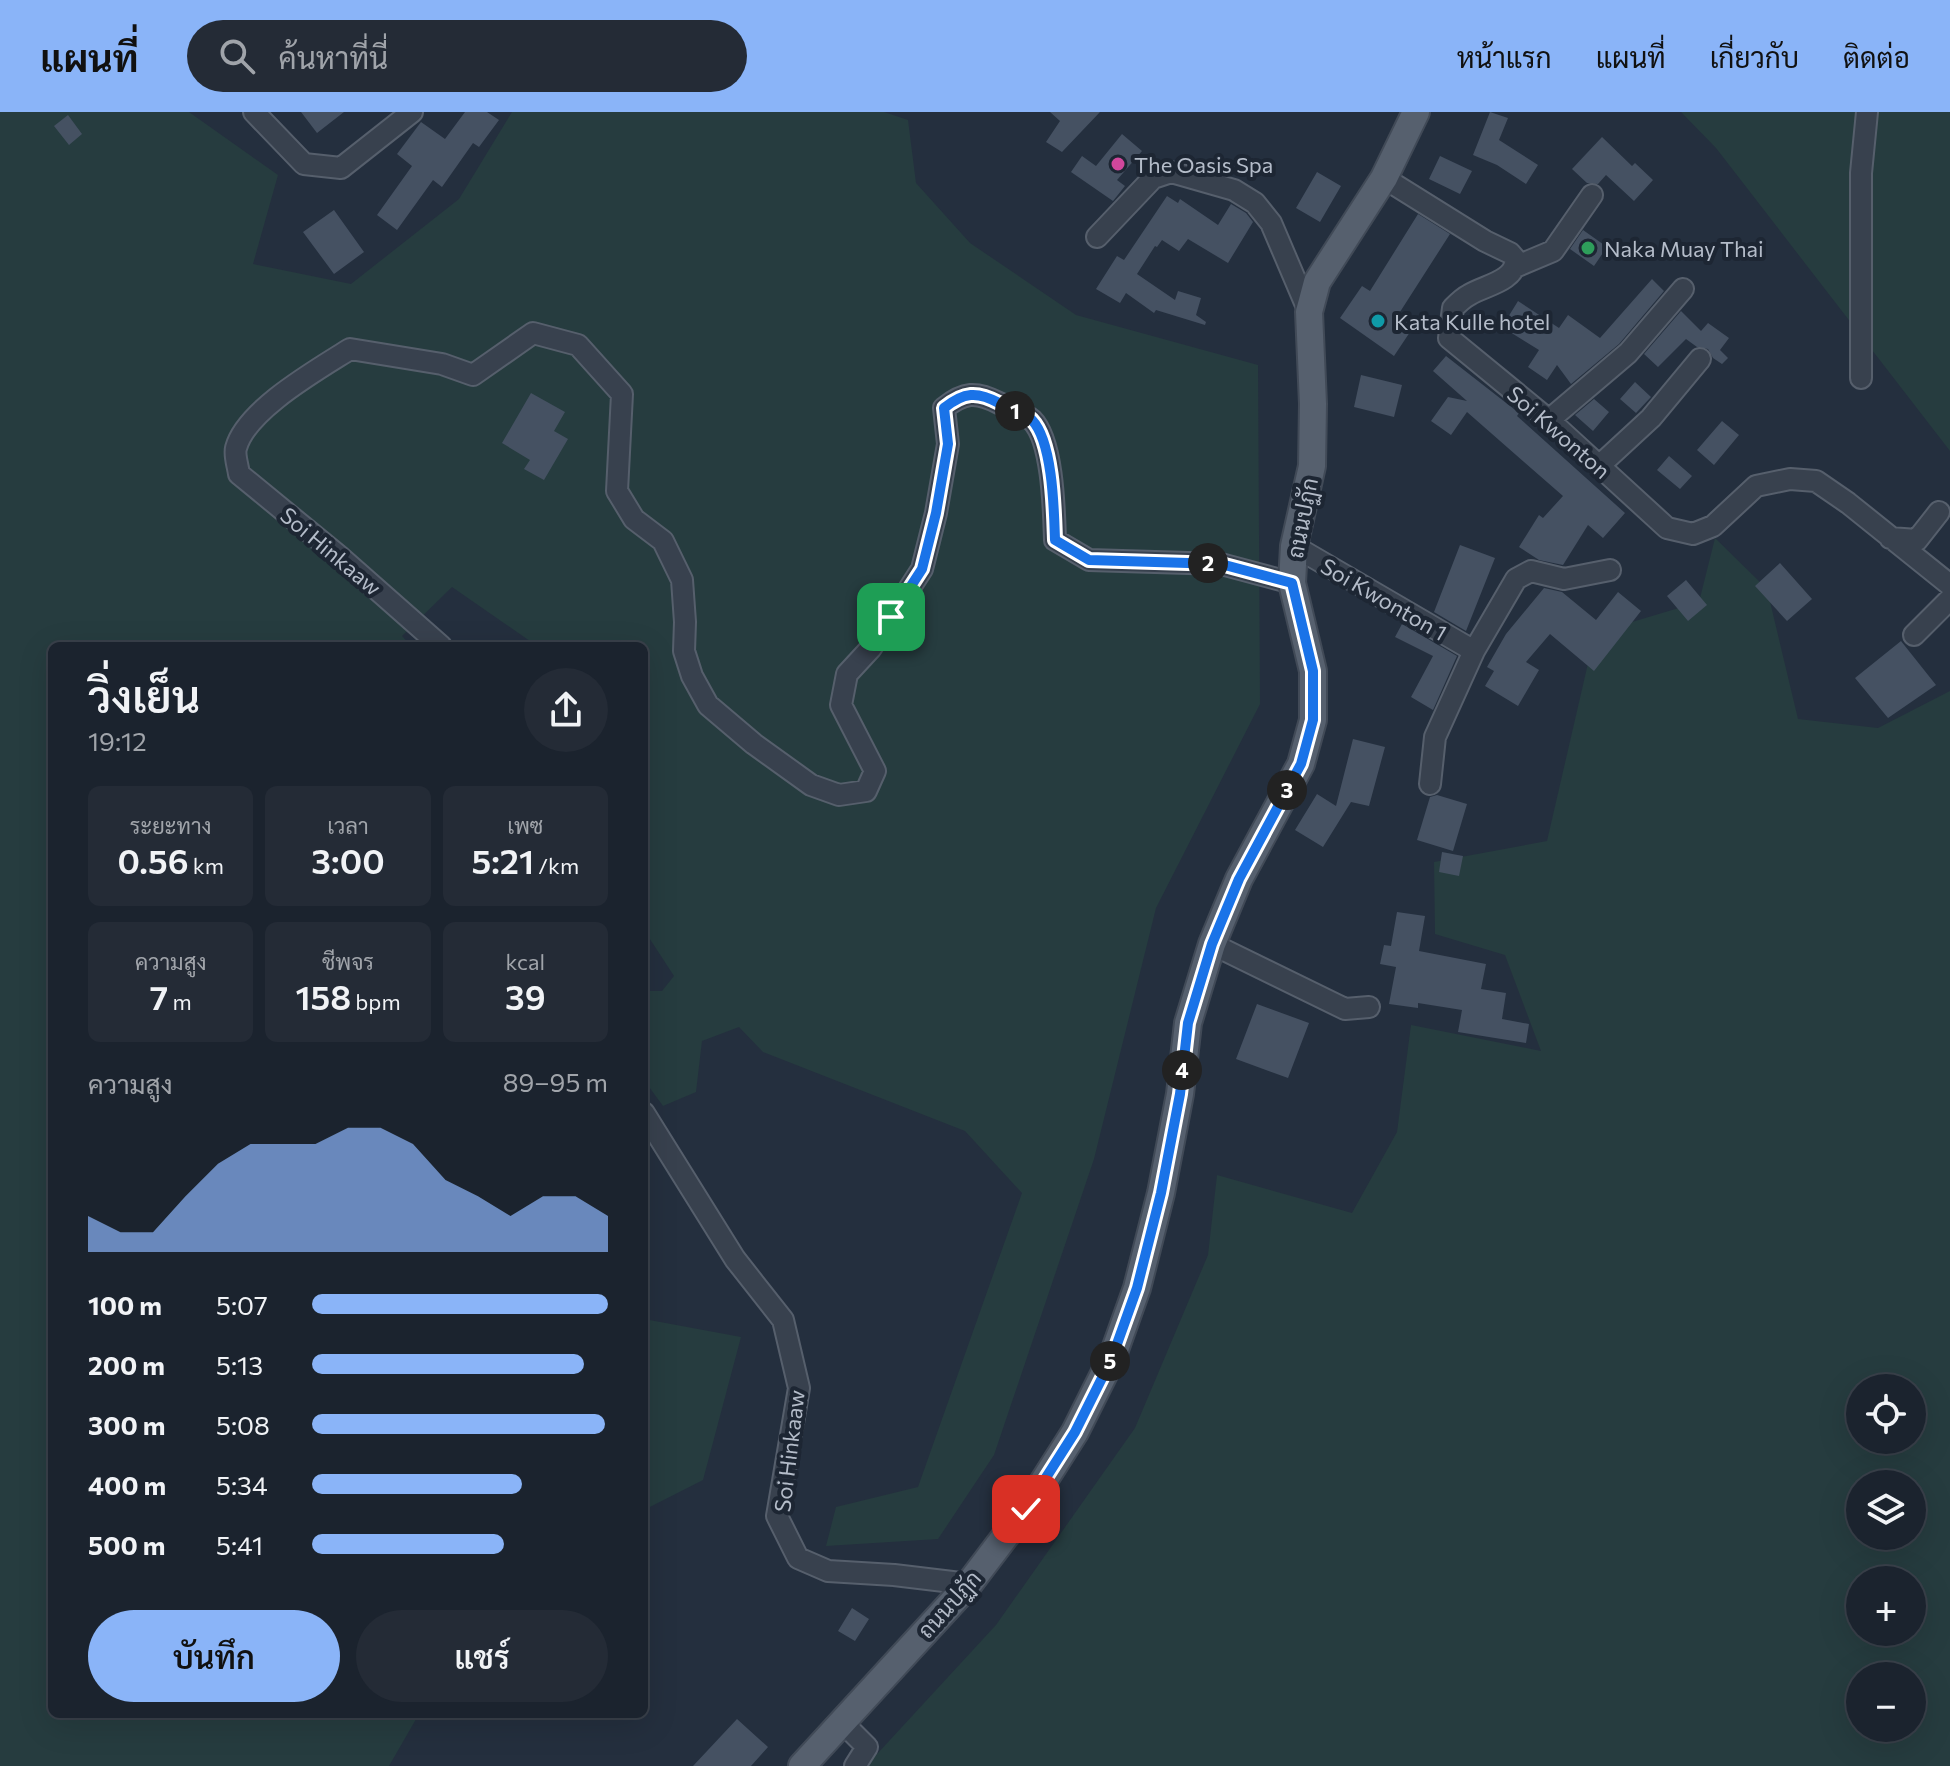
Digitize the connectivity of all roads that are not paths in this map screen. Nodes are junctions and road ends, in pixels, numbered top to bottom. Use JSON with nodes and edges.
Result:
{"nodes":[{"id":1,"x":254,"y":112,"type":"edge"},
{"id":2,"x":412,"y":112,"type":"edge"},
{"id":3,"x":1416,"y":112,"type":"edge"},
{"id":4,"x":1867,"y":112,"type":"edge"},
{"id":5,"x":1384,"y":178,"type":"junction"},
{"id":6,"x":1592,"y":195,"type":"dead end"},
{"id":7,"x":1097,"y":237,"type":"dead end"},
{"id":8,"x":1515,"y":267,"type":"junction"},
{"id":9,"x":1683,"y":289,"type":"dead end"},
{"id":10,"x":1309,"y":312,"type":"junction"},
{"id":11,"x":1700,"y":359,"type":"dead end"},
{"id":12,"x":1861,"y":378,"type":"dead end"},
{"id":13,"x":1549,"y":420,"type":"junction"},
{"id":14,"x":1599,"y":466,"type":"junction"},
{"id":15,"x":1939,"y":512,"type":"dead end"},
{"id":16,"x":1890,"y":538,"type":"junction"},
{"id":17,"x":1294,"y":546,"type":"junction"},
{"id":18,"x":1610,"y":570,"type":"dead end"},
{"id":19,"x":1292,"y":583,"type":"junction"},
{"id":20,"x":1950,"y":585,"type":"edge"},
{"id":21,"x":1950,"y":599,"type":"edge"},
{"id":22,"x":1914,"y":635,"type":"dead end"},
{"id":23,"x":436,"y":642,"type":"edge"},
{"id":24,"x":1474,"y":651,"type":"junction"},
{"id":25,"x":1430,"y":784,"type":"dead end"},
{"id":26,"x":1212,"y":944,"type":"junction"},
{"id":27,"x":1369,"y":1007,"type":"dead end"},
{"id":28,"x":648,"y":1119,"type":"edge"},
{"id":29,"x":969,"y":1584,"type":"junction"},
{"id":30,"x":841,"y":1721,"type":"junction"},
{"id":31,"x":802,"y":1766,"type":"edge"},
{"id":32,"x":855,"y":1766,"type":"edge"}],
"edges":[{"from":1,"to":2,"type":"street"},
{"from":3,"to":5,"type":"main road","name":"ถนนปฏัก"},
{"from":4,"to":12,"type":"street"},
{"from":5,"to":8,"type":"street"},
{"from":5,"to":10,"type":"main road","name":"ถนนปฏัก"},
{"from":6,"to":8,"type":"street"},
{"from":7,"to":10,"type":"street"},
{"from":8,"to":13,"type":"street","name":"Soi Kwonton"},
{"from":9,"to":13,"type":"street"},
{"from":10,"to":17,"type":"main road","name":"ถนนปฏัก"},
{"from":11,"to":14,"type":"street"},
{"from":13,"to":14,"type":"street","name":"Soi Kwonton"},
{"from":14,"to":16,"type":"street","name":"Soi Kwonton"},
{"from":15,"to":16,"type":"street"},
{"from":16,"to":20,"type":"street"},
{"from":17,"to":19,"type":"main road","name":"ถนนปฏัก"},
{"from":17,"to":24,"type":"street","name":"Soi Kwonton 1"},
{"from":18,"to":24,"type":"street"},
{"from":19,"to":23,"type":"street","name":"Soi Hinkaaw"},
{"from":19,"to":26,"type":"main road","name":"ถนนปฏัก"},
{"from":21,"to":22,"type":"street"},
{"from":24,"to":25,"type":"street"},
{"from":26,"to":27,"type":"street"},
{"from":26,"to":29,"type":"main road","name":"ถนนปฏัก"},
{"from":28,"to":29,"type":"street","name":"Soi Hinkaaw"},
{"from":29,"to":30,"type":"main road","name":"ถนนปฏัก"},
{"from":30,"to":31,"type":"main road","name":"ถนนปฏัก"},
{"from":30,"to":32,"type":"street"}]}
